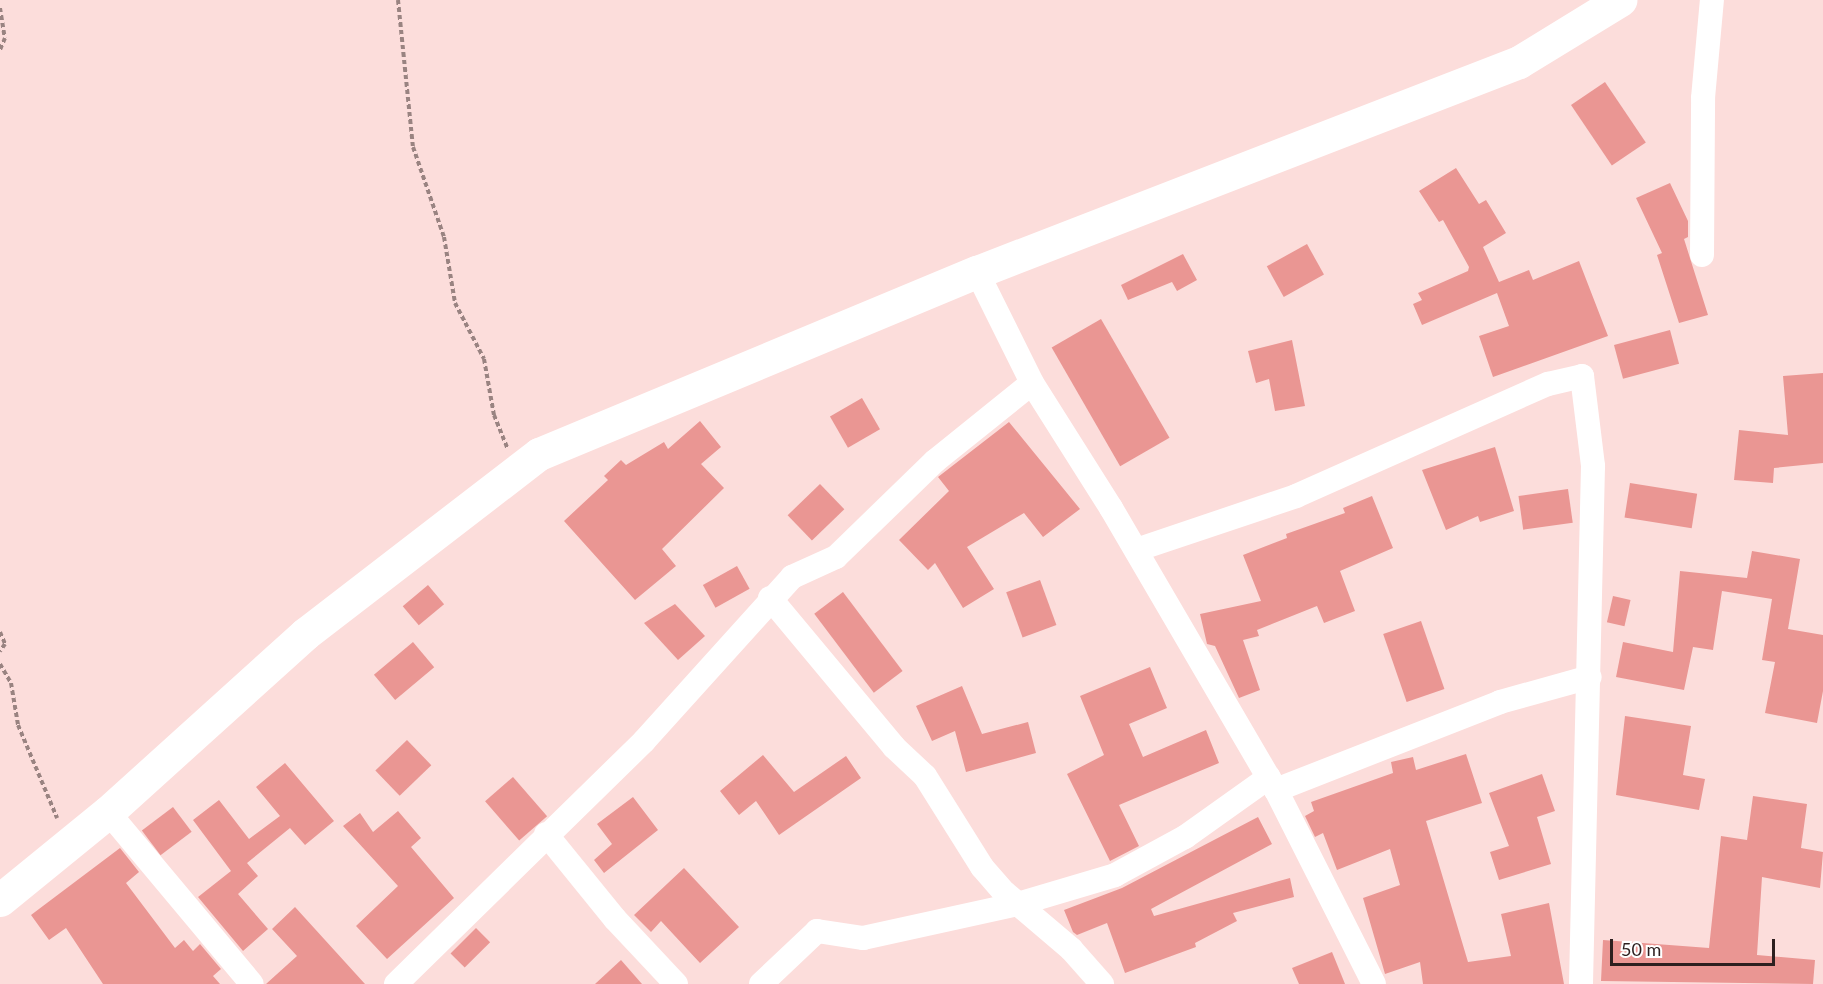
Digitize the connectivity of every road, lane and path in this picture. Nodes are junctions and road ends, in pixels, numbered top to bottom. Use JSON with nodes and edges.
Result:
{"nodes":[{"id":1,"x":398,"y":0,"type":"edge"},
{"id":2,"x":1620,"y":0,"type":"edge"},
{"id":3,"x":1712,"y":0,"type":"edge"},
{"id":4,"x":0,"y":8,"type":"edge"},
{"id":5,"x":0,"y":50,"type":"edge"},
{"id":6,"x":1702,"y":255,"type":"dead end"},
{"id":7,"x":977,"y":272,"type":"junction"},
{"id":8,"x":1032,"y":383,"type":"junction"},
{"id":9,"x":519,"y":469,"type":"junction"},
{"id":10,"x":1136,"y":550,"type":"junction"},
{"id":11,"x":770,"y":598,"type":"junction"},
{"id":12,"x":0,"y":632,"type":"edge"},
{"id":13,"x":0,"y":651,"type":"edge"},
{"id":14,"x":0,"y":664,"type":"edge"},
{"id":15,"x":1590,"y":677,"type":"junction"},
{"id":16,"x":1273,"y":784,"type":"junction"},
{"id":17,"x":108,"y":812,"type":"junction"},
{"id":18,"x":546,"y":834,"type":"junction"},
{"id":19,"x":70,"y":843,"type":"junction"},
{"id":20,"x":0,"y":900,"type":"edge"},
{"id":21,"x":1018,"y":904,"type":"junction"},
{"id":22,"x":252,"y":984,"type":"edge"},
{"id":23,"x":396,"y":984,"type":"edge"},
{"id":24,"x":676,"y":984,"type":"edge"},
{"id":25,"x":761,"y":984,"type":"edge"},
{"id":26,"x":1102,"y":984,"type":"edge"},
{"id":27,"x":1374,"y":984,"type":"edge"},
{"id":28,"x":1581,"y":984,"type":"edge"}],
"edges":[{"from":1,"to":9,"type":"path"},
{"from":2,"to":7,"type":"street"},
{"from":3,"to":6,"type":"street"},
{"from":4,"to":5,"type":"path"},
{"from":7,"to":8,"type":"street"},
{"from":7,"to":9,"type":"street"},
{"from":8,"to":10,"type":"street"},
{"from":8,"to":11,"type":"street"},
{"from":9,"to":17,"type":"street"},
{"from":10,"to":15,"type":"street"},
{"from":10,"to":16,"type":"street"},
{"from":11,"to":18,"type":"street"},
{"from":11,"to":21,"type":"street"},
{"from":12,"to":13,"type":"path"},
{"from":14,"to":19,"type":"path"},
{"from":15,"to":16,"type":"street"},
{"from":15,"to":28,"type":"street"},
{"from":16,"to":21,"type":"street"},
{"from":16,"to":27,"type":"street"},
{"from":17,"to":19,"type":"street"},
{"from":17,"to":22,"type":"street"},
{"from":18,"to":23,"type":"street"},
{"from":18,"to":24,"type":"street"},
{"from":19,"to":20,"type":"street"},
{"from":21,"to":25,"type":"street"},
{"from":21,"to":26,"type":"street"}]}
